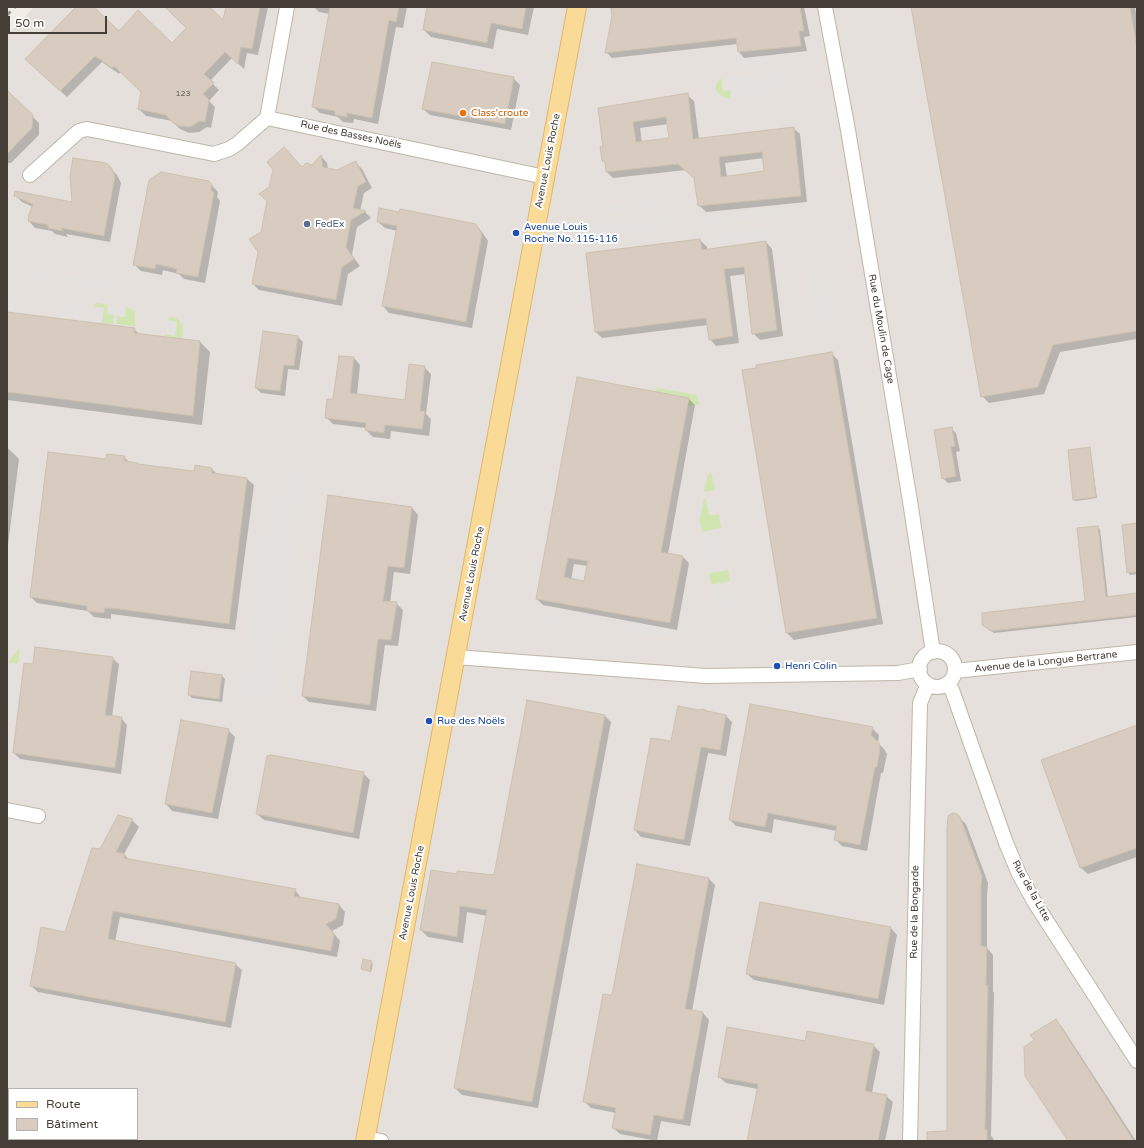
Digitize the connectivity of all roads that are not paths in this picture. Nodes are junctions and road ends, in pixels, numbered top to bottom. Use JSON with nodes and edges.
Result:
{"nodes":[{"id":1,"x":287,"y":7,"type":"edge"},
{"id":2,"x":577,"y":7,"type":"edge"},
{"id":3,"x":825,"y":7,"type":"edge"},
{"id":4,"x":267,"y":118,"type":"junction"},
{"id":5,"x":30,"y":175,"type":"dead end"},
{"id":6,"x":545,"y":177,"type":"junction"},
{"id":7,"x":933,"y":652,"type":"junction"},
{"id":8,"x":1137,"y":652,"type":"edge"},
{"id":9,"x":456,"y":657,"type":"junction"},
{"id":10,"x":920,"y":669,"type":"junction"},
{"id":11,"x":955,"y":671,"type":"junction"},
{"id":12,"x":928,"y":684,"type":"junction"},
{"id":13,"x":946,"y":684,"type":"junction"},
{"id":14,"x":7,"y":810,"type":"edge"},
{"id":15,"x":38,"y":816,"type":"dead end"},
{"id":16,"x":1137,"y":1061,"type":"edge"},
{"id":17,"x":371,"y":1140,"type":"edge"},
{"id":18,"x":910,"y":1141,"type":"edge"}],
"edges":[{"from":1,"to":4,"type":"street"},
{"from":2,"to":6,"type":"main road","name":"Avenue Louis Roche"},
{"from":3,"to":7,"type":"street","name":"Rue du Moulin de Cage"},
{"from":4,"to":5,"type":"street"},
{"from":4,"to":6,"type":"street","name":"Rue des Basses Noëls"},
{"from":6,"to":9,"type":"main road","name":"Avenue Louis Roche"},
{"from":7,"to":10,"type":"street"},
{"from":7,"to":11,"type":"street"},
{"from":8,"to":11,"type":"street","name":"Avenue de la Longue Bertrane"},
{"from":9,"to":10,"type":"street"},
{"from":9,"to":17,"type":"main road","name":"Avenue Louis Roche"},
{"from":10,"to":12,"type":"street"},
{"from":11,"to":13,"type":"street"},
{"from":12,"to":13,"type":"street"},
{"from":12,"to":18,"type":"street","name":"Rue de la Bongarde"},
{"from":13,"to":16,"type":"street","name":"Rue de la Litte"},
{"from":14,"to":15,"type":"street"}]}
